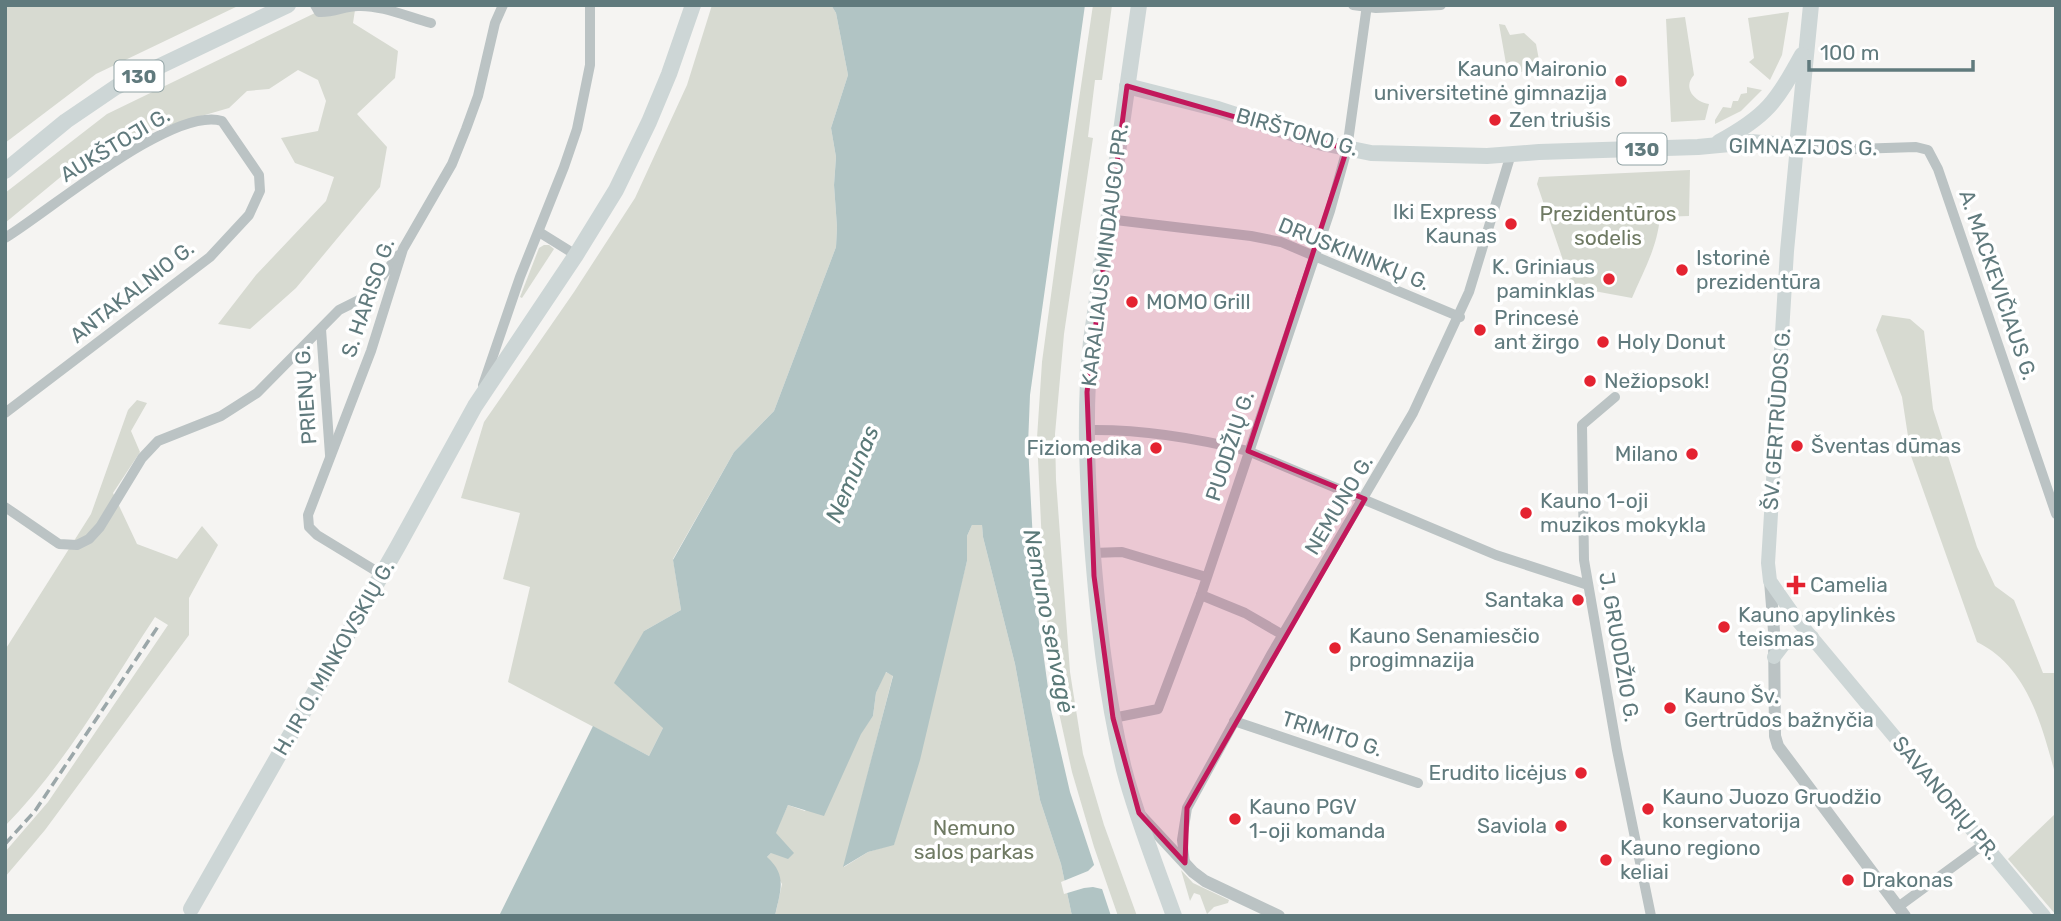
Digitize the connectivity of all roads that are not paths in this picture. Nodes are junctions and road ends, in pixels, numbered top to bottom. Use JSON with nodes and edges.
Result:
{"nodes":[{"id":1,"x":288,"y":5,"type":"edge"},
{"id":2,"x":315,"y":5,"type":"edge"},
{"id":3,"x":503,"y":5,"type":"edge"},
{"id":4,"x":590,"y":5,"type":"edge"},
{"id":5,"x":693,"y":5,"type":"edge"},
{"id":6,"x":1139,"y":5,"type":"edge"},
{"id":7,"x":1353,"y":5,"type":"edge"},
{"id":8,"x":1441,"y":5,"type":"edge"},
{"id":9,"x":1811,"y":5,"type":"edge"},
{"id":10,"x":1367,"y":6,"type":"edge"},
{"id":11,"x":431,"y":23,"type":"dead end"},
{"id":12,"x":1805,"y":49,"type":"junction"},
{"id":13,"x":1127,"y":86,"type":"junction"},
{"id":14,"x":1713,"y":145,"type":"junction"},
{"id":15,"x":1797,"y":146,"type":"junction"},
{"id":16,"x":1346,"y":149,"type":"junction"},
{"id":17,"x":1928,"y":150,"type":"joint"},
{"id":18,"x":1511,"y":155,"type":"junction"},
{"id":19,"x":5,"y":171,"type":"edge"},
{"id":20,"x":261,"y":184,"type":"joint"},
{"id":21,"x":1107,"y":219,"type":"junction"},
{"id":22,"x":539,"y":232,"type":"junction"},
{"id":23,"x":5,"y":238,"type":"edge"},
{"id":24,"x":404,"y":249,"type":"junction"},
{"id":25,"x":576,"y":255,"type":"junction"},
{"id":26,"x":1315,"y":255,"type":"junction"},
{"id":27,"x":1460,"y":317,"type":"junction"},
{"id":28,"x":321,"y":329,"type":"junction"},
{"id":29,"x":1615,"y":397,"type":"dead end"},
{"id":30,"x":475,"y":406,"type":"junction"},
{"id":31,"x":5,"y":413,"type":"edge"},
{"id":32,"x":1087,"y":430,"type":"junction"},
{"id":33,"x":1248,"y":451,"type":"junction"},
{"id":34,"x":330,"y":457,"type":"junction"},
{"id":35,"x":1365,"y":499,"type":"junction"},
{"id":36,"x":5,"y":507,"type":"edge"},
{"id":37,"x":2056,"y":514,"type":"edge"},
{"id":38,"x":1093,"y":553,"type":"junction"},
{"id":39,"x":381,"y":574,"type":"junction"},
{"id":40,"x":1206,"y":577,"type":"junction"},
{"id":41,"x":1770,"y":581,"type":"junction"},
{"id":42,"x":1588,"y":585,"type":"junction"},
{"id":43,"x":1200,"y":595,"type":"junction"},
{"id":44,"x":1283,"y":635,"type":"junction"},
{"id":45,"x":1812,"y":637,"type":"junction"},
{"id":46,"x":1774,"y":657,"type":"junction"},
{"id":47,"x":1113,"y":718,"type":"junction"},
{"id":48,"x":1234,"y":721,"type":"junction"},
{"id":49,"x":1418,"y":783,"type":"dead end"},
{"id":50,"x":1139,"y":813,"type":"junction"},
{"id":51,"x":1984,"y":844,"type":"junction"},
{"id":52,"x":1185,"y":863,"type":"junction"},
{"id":53,"x":191,"y":909,"type":"dead end"},
{"id":54,"x":1902,"y":911,"type":"edge"},
{"id":55,"x":1174,"y":916,"type":"edge"},
{"id":56,"x":1279,"y":916,"type":"edge"},
{"id":57,"x":1651,"y":916,"type":"edge"},
{"id":58,"x":2043,"y":916,"type":"edge"}],
"edges":[{"from":1,"to":19,"type":"main road","number":"130"},
{"from":2,"to":11,"type":"street"},
{"from":3,"to":24,"type":"street","name":"S. HARISO G."},
{"from":4,"to":22,"type":"street","name":"H. IR O. MINKOVSKIŲ G."},
{"from":5,"to":25,"type":"main road","name":"H. IR O. MINKOVSKIŲ G."},
{"from":6,"to":13,"type":"main road","name":"KARALIAUS MINDAUGO PR."},
{"from":7,"to":10,"type":"street"},
{"from":8,"to":10,"type":"street"},
{"from":9,"to":12,"type":"main road","name":"ŠV. GERTRŪDOS G."},
{"from":10,"to":16,"type":"street","name":"PUODŽIŲ G."},
{"from":12,"to":14,"type":"main road"},
{"from":12,"to":15,"type":"main road","name":"ŠV. GERTRŪDOS G."},
{"from":13,"to":16,"type":"main road","name":"BIRŠTONO G.","number":"130"},
{"from":13,"to":21,"type":"main road","name":"KARALIAUS MINDAUGO PR."},
{"from":14,"to":15,"type":"main road","name":"GIMNAZIJOS G.","number":"130"},
{"from":14,"to":18,"type":"main road","name":"GIMNAZIJOS G.","number":"130"},
{"from":15,"to":17,"type":"street","name":"GIMNAZIJOS G."},
{"from":15,"to":41,"type":"main road","name":"ŠV. GERTRŪDOS G."},
{"from":16,"to":18,"type":"main road","name":"BIRŠTONO G.","number":"130"},
{"from":16,"to":26,"type":"street","name":"PUODŽIŲ G."},
{"from":17,"to":37,"type":"street","name":"A. MACKEVIČIAUS G."},
{"from":18,"to":27,"type":"street","name":"NEMUNO G."},
{"from":20,"to":23,"type":"street","name":"AUKŠTOJI G."},
{"from":20,"to":31,"type":"street","name":"ANTAKALNIO G."},
{"from":21,"to":26,"type":"street","name":"DRUSKININKŲ G."},
{"from":21,"to":32,"type":"main road","name":"KARALIAUS MINDAUGO PR."},
{"from":22,"to":25,"type":"street"},
{"from":22,"to":30,"type":"street","name":"H. IR O. MINKOVSKIŲ G."},
{"from":24,"to":28,"type":"street"},
{"from":24,"to":34,"type":"street","name":"S. HARISO G."},
{"from":25,"to":30,"type":"main road","name":"H. IR O. MINKOVSKIŲ G."},
{"from":26,"to":27,"type":"street","name":"DRUSKININKŲ G."},
{"from":26,"to":33,"type":"street","name":"PUODŽIŲ G."},
{"from":27,"to":35,"type":"street","name":"NEMUNO G."},
{"from":28,"to":34,"type":"street","name":"PRIENŲ G."},
{"from":28,"to":36,"type":"street"},
{"from":29,"to":42,"type":"street","name":"J. GRUODŽIO G."},
{"from":30,"to":39,"type":"main road","name":"H. IR O. MINKOVSKIŲ G."},
{"from":32,"to":33,"type":"street"},
{"from":32,"to":38,"type":"main road","name":"KARALIAUS MINDAUGO PR."},
{"from":33,"to":35,"type":"street"},
{"from":33,"to":40,"type":"street","name":"PUODŽIŲ G."},
{"from":34,"to":39,"type":"street","name":"S. HARISO G."},
{"from":35,"to":42,"type":"street"},
{"from":35,"to":44,"type":"street","name":"NEMUNO G."},
{"from":38,"to":40,"type":"street"},
{"from":38,"to":47,"type":"main road","name":"KARALIAUS MINDAUGO PR."},
{"from":39,"to":53,"type":"main road","name":"H. IR O. MINKOVSKIŲ G."},
{"from":40,"to":43,"type":"street","name":"PUODŽIŲ G."},
{"from":41,"to":45,"type":"main road","name":"SAVANORIŲ PR."},
{"from":41,"to":46,"type":"street"},
{"from":42,"to":57,"type":"street","name":"J. GRUODŽIO G."},
{"from":43,"to":44,"type":"street"},
{"from":43,"to":47,"type":"street","name":"PUODŽIŲ G."},
{"from":44,"to":48,"type":"street","name":"NEMUNO G."},
{"from":45,"to":46,"type":"main road"},
{"from":45,"to":51,"type":"main road","name":"SAVANORIŲ PR."},
{"from":46,"to":54,"type":"street"},
{"from":47,"to":50,"type":"main road","name":"KARALIAUS MINDAUGO PR."},
{"from":48,"to":49,"type":"street","name":"TRIMITO G."},
{"from":48,"to":52,"type":"street","name":"NEMUNO G."},
{"from":50,"to":52,"type":"street"},
{"from":50,"to":55,"type":"main road","name":"KARALIAUS MINDAUGO PR."},
{"from":51,"to":54,"type":"street"},
{"from":51,"to":58,"type":"main road","name":"SAVANORIŲ PR."},
{"from":52,"to":56,"type":"street"}]}
